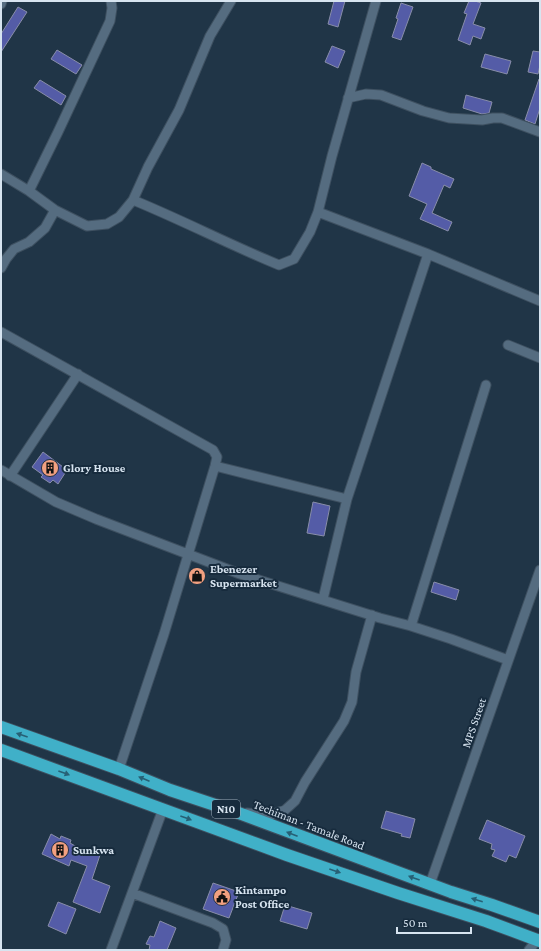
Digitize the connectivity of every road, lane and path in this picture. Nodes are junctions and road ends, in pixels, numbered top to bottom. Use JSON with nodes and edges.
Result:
{"nodes":[{"id":1,"x":2,"y":1,"type":"edge"},
{"id":2,"x":111,"y":1,"type":"edge"},
{"id":3,"x":231,"y":1,"type":"edge"},
{"id":4,"x":376,"y":1,"type":"edge"},
{"id":5,"x":1,"y":4,"type":"edge"},
{"id":6,"x":348,"y":98,"type":"junction"},
{"id":7,"x":540,"y":132,"type":"edge"},
{"id":8,"x":1,"y":174,"type":"edge"},
{"id":9,"x":29,"y":191,"type":"junction"},
{"id":10,"x":133,"y":200,"type":"junction"},
{"id":11,"x":55,"y":210,"type":"junction"},
{"id":12,"x":318,"y":212,"type":"junction"},
{"id":13,"x":428,"y":254,"type":"junction"},
{"id":14,"x":1,"y":268,"type":"edge"},
{"id":15,"x":540,"y":301,"type":"edge"},
{"id":16,"x":1,"y":332,"type":"edge"},
{"id":17,"x":508,"y":345,"type":"dead end"},
{"id":18,"x":540,"y":358,"type":"edge"},
{"id":19,"x":78,"y":374,"type":"junction"},
{"id":20,"x":486,"y":385,"type":"dead end"},
{"id":21,"x":215,"y":466,"type":"junction"},
{"id":22,"x":1,"y":470,"type":"edge"},
{"id":23,"x":10,"y":476,"type":"junction"},
{"id":24,"x":347,"y":499,"type":"junction"},
{"id":25,"x":188,"y":554,"type":"junction"},
{"id":26,"x":540,"y":570,"type":"edge"},
{"id":27,"x":323,"y":599,"type":"junction"},
{"id":28,"x":372,"y":615,"type":"junction"},
{"id":29,"x":411,"y":626,"type":"junction"},
{"id":30,"x":508,"y":660,"type":"junction"},
{"id":31,"x":1,"y":727,"type":"edge"},
{"id":32,"x":1,"y":750,"type":"edge"},
{"id":33,"x":119,"y":769,"type":"junction"},
{"id":34,"x":170,"y":790,"type":"junction"},
{"id":35,"x":163,"y":809,"type":"junction"},
{"id":36,"x":236,"y":812,"type":"junction"},
{"id":37,"x":430,"y":884,"type":"junction"},
{"id":38,"x":132,"y":892,"type":"junction"},
{"id":39,"x":540,"y":922,"type":"edge"},
{"id":40,"x":538,"y":940,"type":"edge"},
{"id":41,"x":111,"y":950,"type":"edge"},
{"id":42,"x":223,"y":950,"type":"edge"},
{"id":43,"x":529,"y":950,"type":"edge"}],
"edges":[{"from":1,"to":5,"type":"street"},
{"from":2,"to":9,"type":"street"},
{"from":3,"to":10,"type":"street"},
{"from":4,"to":6,"type":"street"},
{"from":6,"to":7,"type":"street"},
{"from":6,"to":12,"type":"street"},
{"from":8,"to":9,"type":"street"},
{"from":9,"to":11,"type":"street"},
{"from":10,"to":11,"type":"street"},
{"from":10,"to":12,"type":"street"},
{"from":11,"to":14,"type":"street"},
{"from":12,"to":13,"type":"street"},
{"from":13,"to":15,"type":"street"},
{"from":13,"to":24,"type":"street"},
{"from":16,"to":19,"type":"street"},
{"from":17,"to":18,"type":"street"},
{"from":19,"to":21,"type":"street"},
{"from":19,"to":23,"type":"street"},
{"from":20,"to":29,"type":"street"},
{"from":21,"to":24,"type":"street"},
{"from":21,"to":25,"type":"street"},
{"from":22,"to":23,"type":"street"},
{"from":23,"to":25,"type":"street"},
{"from":24,"to":27,"type":"street"},
{"from":25,"to":27,"type":"street"},
{"from":25,"to":33,"type":"street"},
{"from":26,"to":30,"type":"street","name":"MPS Street"},
{"from":27,"to":28,"type":"street"},
{"from":28,"to":29,"type":"street"},
{"from":28,"to":36,"type":"street"},
{"from":29,"to":30,"type":"street"},
{"from":30,"to":37,"type":"street","name":"MPS Street"},
{"from":33,"to":31,"type":"highway","name":"Techiman - Tamale Road","number":"N10","one_way":true},
{"from":32,"to":35,"type":"highway","number":"N10","one_way":true},
{"from":34,"to":33,"type":"highway","name":"Techiman - Tamale Road","number":"N10","one_way":true},
{"from":34,"to":35,"type":"highway"},
{"from":34,"to":36,"type":"highway","name":"Techiman - Tamale Road","number":"N10"},
{"from":35,"to":38,"type":"street"},
{"from":35,"to":40,"type":"highway","number":"N10","one_way":true},
{"from":37,"to":36,"type":"highway","name":"Techiman - Tamale Road","number":"N10","one_way":true},
{"from":39,"to":37,"type":"highway","name":"Techiman - Tamale Road","number":"N10","one_way":true},
{"from":38,"to":41,"type":"street"},
{"from":38,"to":42,"type":"street"},
{"from":40,"to":43,"type":"street"}]}
